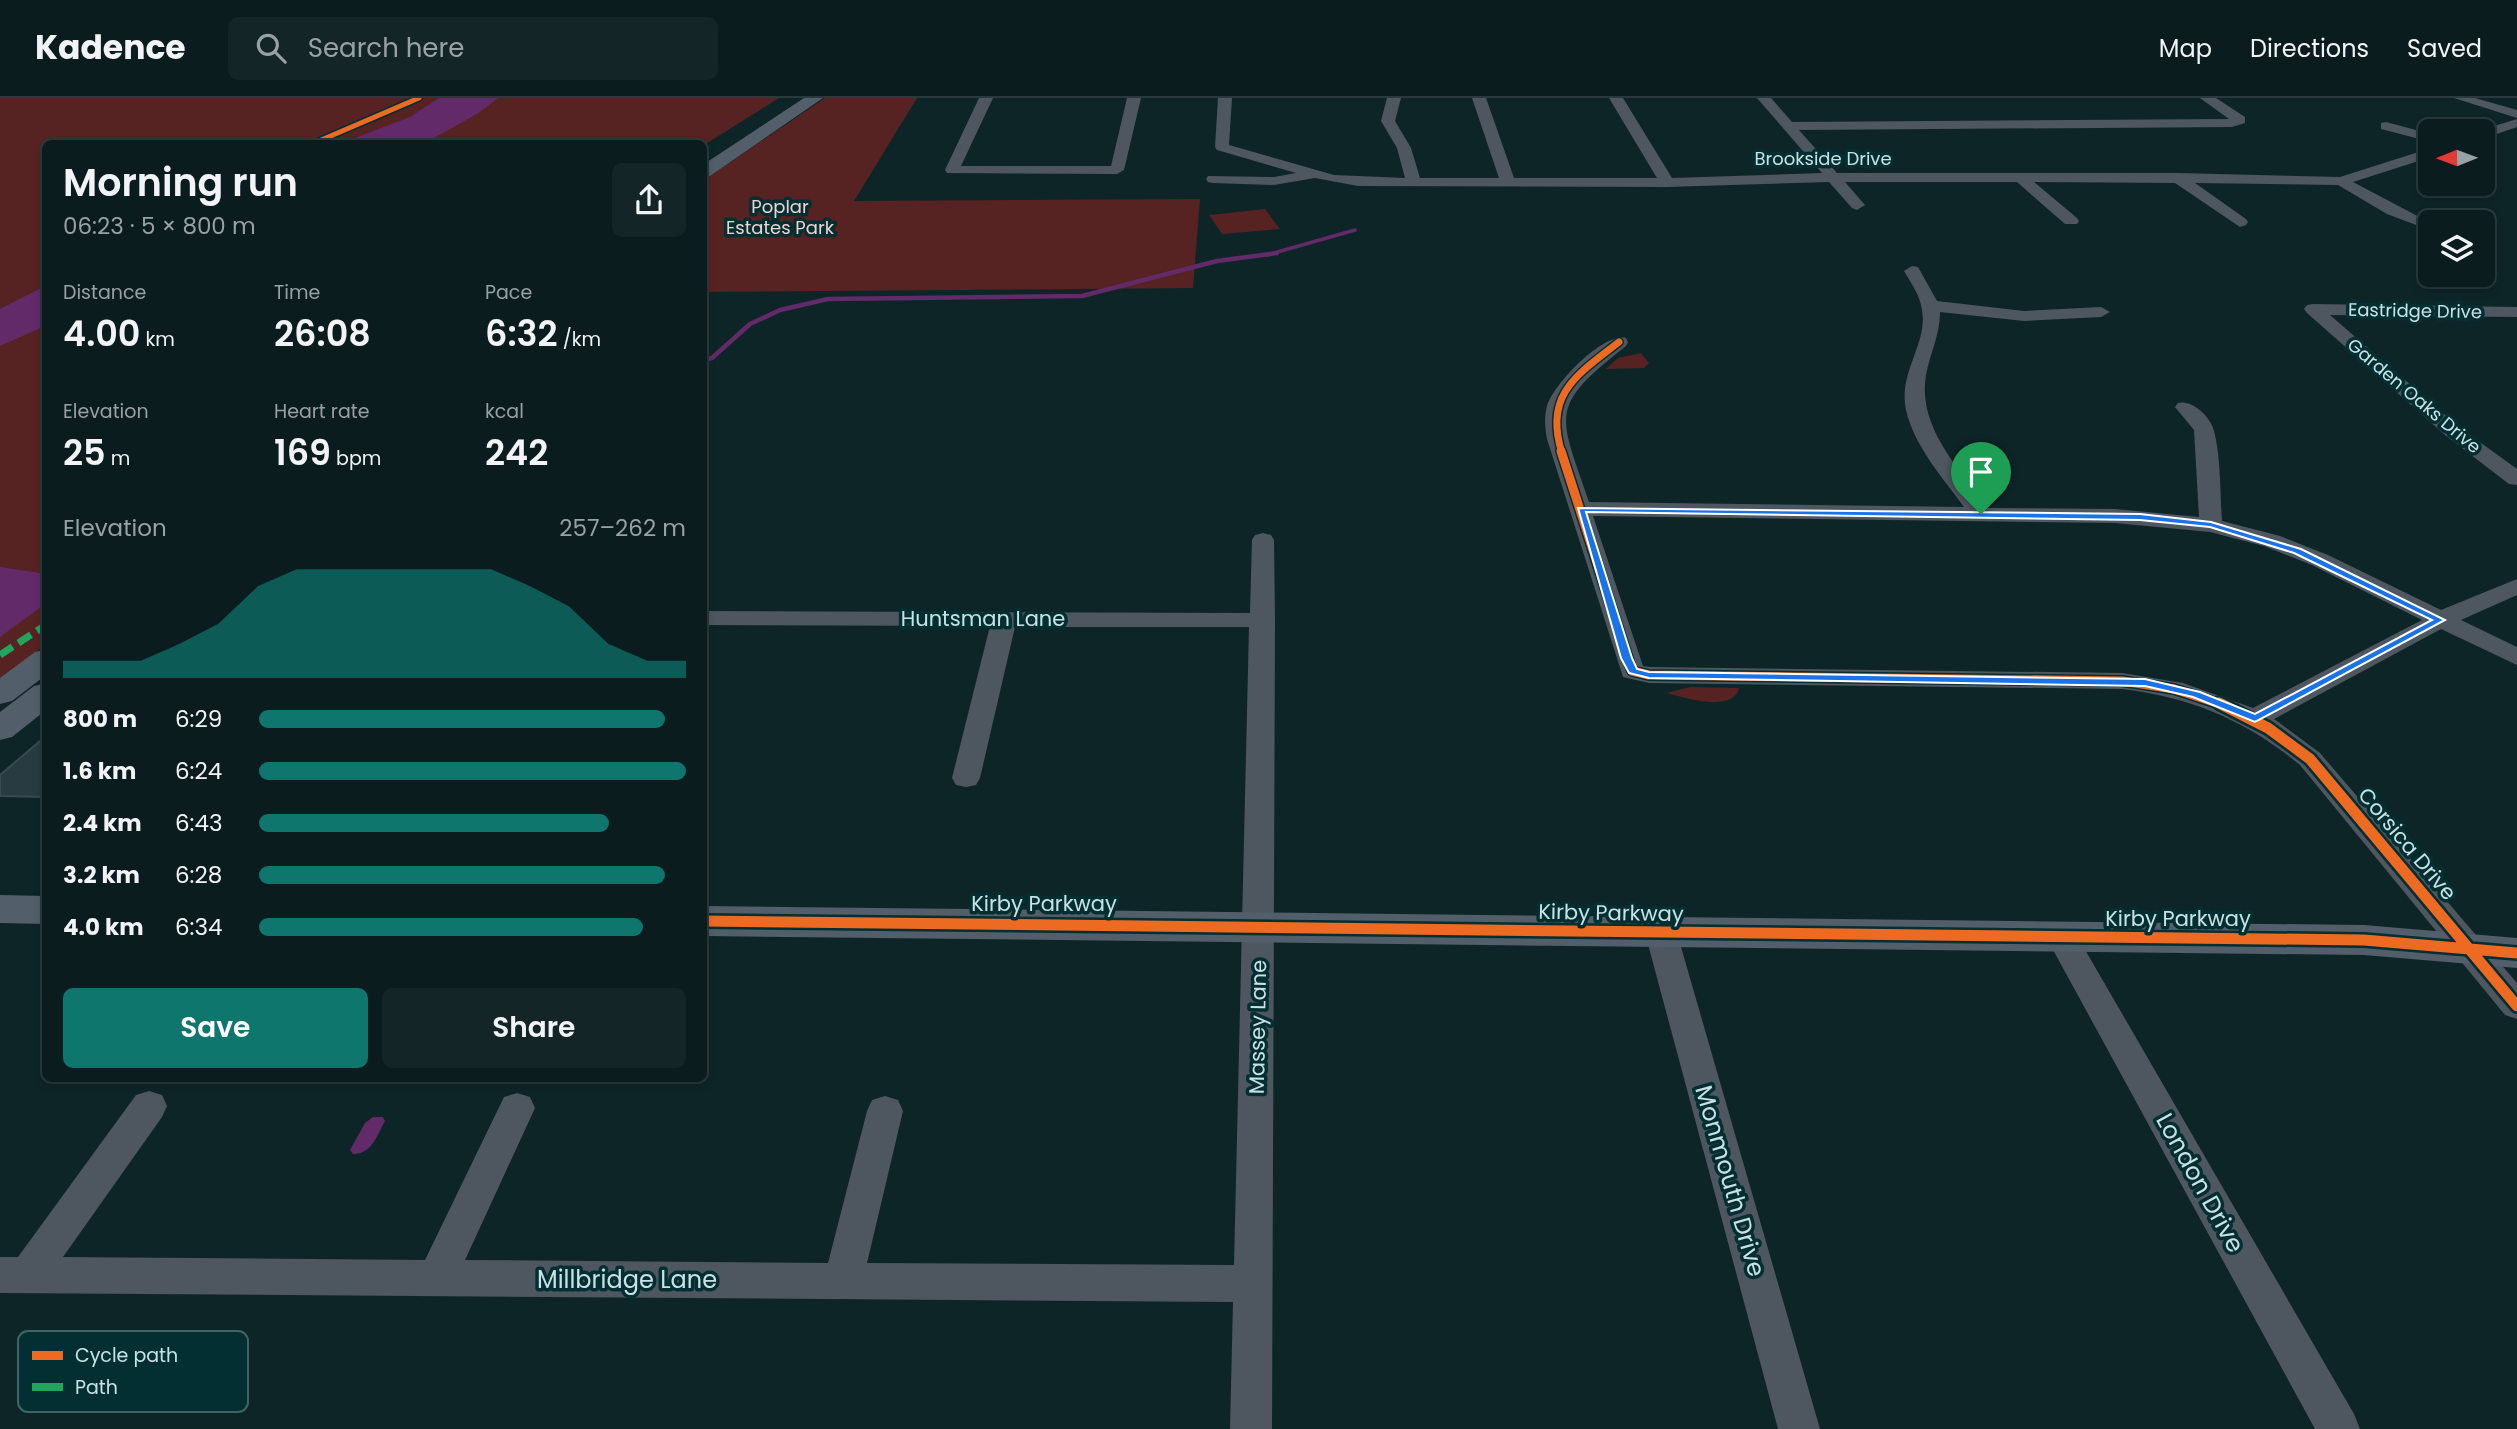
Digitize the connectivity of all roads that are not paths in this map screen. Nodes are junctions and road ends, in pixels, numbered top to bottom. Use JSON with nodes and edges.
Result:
{"nodes":[{"id":1,"x":790,"y":98,"type":"edge"},
{"id":2,"x":816,"y":98,"type":"edge"},
{"id":3,"x":986,"y":98,"type":"edge"},
{"id":4,"x":1134,"y":98,"type":"edge"},
{"id":5,"x":1224,"y":98,"type":"edge"},
{"id":6,"x":1394,"y":98,"type":"edge"},
{"id":7,"x":1479,"y":98,"type":"edge"},
{"id":8,"x":1616,"y":98,"type":"edge"},
{"id":9,"x":1764,"y":98,"type":"edge"},
{"id":10,"x":2207,"y":98,"type":"edge"},
{"id":11,"x":2461,"y":98,"type":"edge"},
{"id":12,"x":2517,"y":114,"type":"edge"},
{"id":13,"x":2517,"y":122,"type":"edge"},
{"id":14,"x":2386,"y":126,"type":"dead end"},
{"id":15,"x":1789,"y":127,"type":"junction"},
{"id":16,"x":2496,"y":129,"type":"edge"},
{"id":17,"x":2418,"y":135,"type":"edge"},
{"id":18,"x":707,"y":151,"type":"edge"},
{"id":19,"x":2418,"y":156,"type":"edge"},
{"id":20,"x":707,"y":170,"type":"edge"},
{"id":21,"x":1316,"y":173,"type":"junction"},
{"id":22,"x":1833,"y":177,"type":"junction"},
{"id":23,"x":2020,"y":177,"type":"junction"},
{"id":24,"x":2177,"y":177,"type":"junction"},
{"id":25,"x":1213,"y":179,"type":"dead end"},
{"id":26,"x":1413,"y":181,"type":"junction"},
{"id":27,"x":2341,"y":181,"type":"junction"},
{"id":28,"x":1508,"y":183,"type":"junction"},
{"id":29,"x":1667,"y":183,"type":"junction"},
{"id":30,"x":1857,"y":205,"type":"dead end"},
{"id":31,"x":2418,"y":220,"type":"edge"},
{"id":32,"x":2071,"y":221,"type":"dead end"},
{"id":33,"x":2239,"y":222,"type":"dead end"},
{"id":34,"x":1912,"y":271,"type":"dead end"},
{"id":35,"x":1933,"y":306,"type":"junction"},
{"id":36,"x":2313,"y":309,"type":"joint"},
{"id":37,"x":2101,"y":312,"type":"dead end"},
{"id":38,"x":2517,"y":312,"type":"edge"},
{"id":39,"x":1619,"y":342,"type":"dead end"},
{"id":40,"x":2185,"y":407,"type":"dead end"},
{"id":41,"x":2517,"y":479,"type":"edge"},
{"id":42,"x":1581,"y":509,"type":"junction"},
{"id":43,"x":1981,"y":514,"type":"junction"},
{"id":44,"x":2211,"y":525,"type":"junction"},
{"id":45,"x":1263,"y":540,"type":"dead end"},
{"id":46,"x":2517,"y":586,"type":"edge"},
{"id":47,"x":707,"y":618,"type":"edge"},
{"id":48,"x":1004,"y":620,"type":"junction"},
{"id":49,"x":1263,"y":620,"type":"junction"},
{"id":50,"x":2440,"y":620,"type":"junction"},
{"id":51,"x":2517,"y":657,"type":"edge"},
{"id":52,"x":42,"y":662,"type":"edge"},
{"id":53,"x":0,"y":694,"type":"edge"},
{"id":54,"x":42,"y":696,"type":"edge"},
{"id":55,"x":2255,"y":718,"type":"junction"},
{"id":56,"x":0,"y":729,"type":"edge"},
{"id":57,"x":966,"y":778,"type":"dead end"},
{"id":58,"x":0,"y":909,"type":"edge"},
{"id":59,"x":42,"y":910,"type":"edge"},
{"id":60,"x":707,"y":921,"type":"edge"},
{"id":61,"x":1259,"y":925,"type":"junction"},
{"id":62,"x":1661,"y":933,"type":"junction"},
{"id":63,"x":2062,"y":937,"type":"junction"},
{"id":64,"x":2467,"y":947,"type":"junction"},
{"id":65,"x":2517,"y":953,"type":"edge"},
{"id":66,"x":2517,"y":1006,"type":"edge"},
{"id":67,"x":149,"y":1106,"type":"dead end"},
{"id":68,"x":517,"y":1108,"type":"dead end"},
{"id":69,"x":885,"y":1111,"type":"dead end"},
{"id":70,"x":14,"y":1275,"type":"edge"},
{"id":71,"x":436,"y":1279,"type":"junction"},
{"id":72,"x":843,"y":1281,"type":"junction"},
{"id":73,"x":1254,"y":1284,"type":"junction"},
{"id":74,"x":1251,"y":1429,"type":"edge"},
{"id":75,"x":1799,"y":1429,"type":"edge"},
{"id":76,"x":2339,"y":1429,"type":"edge"}],
"edges":[{"from":1,"to":18,"type":"main road"},
{"from":2,"to":20,"type":"main road"},
{"from":3,"to":4,"type":"street"},
{"from":5,"to":21,"type":"street"},
{"from":6,"to":26,"type":"street"},
{"from":7,"to":28,"type":"street"},
{"from":8,"to":29,"type":"street"},
{"from":9,"to":15,"type":"street"},
{"from":10,"to":15,"type":"street"},
{"from":11,"to":12,"type":"street"},
{"from":13,"to":16,"type":"street"},
{"from":14,"to":17,"type":"street"},
{"from":15,"to":22,"type":"street"},
{"from":19,"to":27,"type":"street","name":"Brookside Drive"},
{"from":21,"to":25,"type":"street","name":"Brookside Drive"},
{"from":21,"to":26,"type":"street","name":"Brookside Drive"},
{"from":22,"to":23,"type":"street","name":"Brookside Drive"},
{"from":22,"to":29,"type":"street","name":"Brookside Drive"},
{"from":22,"to":30,"type":"street"},
{"from":23,"to":24,"type":"street","name":"Brookside Drive"},
{"from":23,"to":32,"type":"street"},
{"from":24,"to":27,"type":"street","name":"Brookside Drive"},
{"from":24,"to":33,"type":"street"},
{"from":26,"to":28,"type":"street","name":"Brookside Drive"},
{"from":27,"to":31,"type":"street"},
{"from":28,"to":29,"type":"street","name":"Brookside Drive"},
{"from":34,"to":35,"type":"street"},
{"from":35,"to":37,"type":"street"},
{"from":35,"to":43,"type":"street"},
{"from":36,"to":38,"type":"street","name":"Eastridge Drive"},
{"from":36,"to":41,"type":"street","name":"Garden Oaks Drive"},
{"from":39,"to":42,"type":"street"},
{"from":40,"to":44,"type":"street"},
{"from":42,"to":43,"type":"street"},
{"from":42,"to":55,"type":"street","name":"Corsica Drive"},
{"from":43,"to":44,"type":"street"},
{"from":44,"to":50,"type":"street"},
{"from":45,"to":49,"type":"street","name":"Massey Lane"},
{"from":46,"to":50,"type":"street"},
{"from":47,"to":48,"type":"street","name":"Huntsman Lane"},
{"from":48,"to":49,"type":"street","name":"Huntsman Lane"},
{"from":48,"to":57,"type":"street"},
{"from":49,"to":61,"type":"street","name":"Massey Lane"},
{"from":50,"to":51,"type":"street"},
{"from":50,"to":55,"type":"street"},
{"from":52,"to":53,"type":"main road"},
{"from":54,"to":56,"type":"main road"},
{"from":55,"to":64,"type":"street","name":"Corsica Drive"},
{"from":58,"to":59,"type":"main road"},
{"from":60,"to":61,"type":"main road","name":"Kirby Parkway"},
{"from":61,"to":62,"type":"main road","name":"Kirby Parkway"},
{"from":61,"to":73,"type":"street","name":"Massey Lane"},
{"from":62,"to":63,"type":"main road","name":"Kirby Parkway"},
{"from":62,"to":75,"type":"street","name":"Monmouth Drive"},
{"from":63,"to":64,"type":"main road","name":"Kirby Parkway"},
{"from":63,"to":76,"type":"street","name":"London Drive"},
{"from":64,"to":65,"type":"main road","name":"Kirby Parkway"},
{"from":64,"to":66,"type":"street","name":"Corsica Drive"},
{"from":67,"to":70,"type":"street"},
{"from":68,"to":71,"type":"street"},
{"from":69,"to":72,"type":"street"},
{"from":70,"to":71,"type":"street","name":"Millbridge Lane"},
{"from":71,"to":72,"type":"street","name":"Millbridge Lane"},
{"from":72,"to":73,"type":"street","name":"Millbridge Lane"},
{"from":73,"to":74,"type":"street","name":"Massey Lane"}]}
